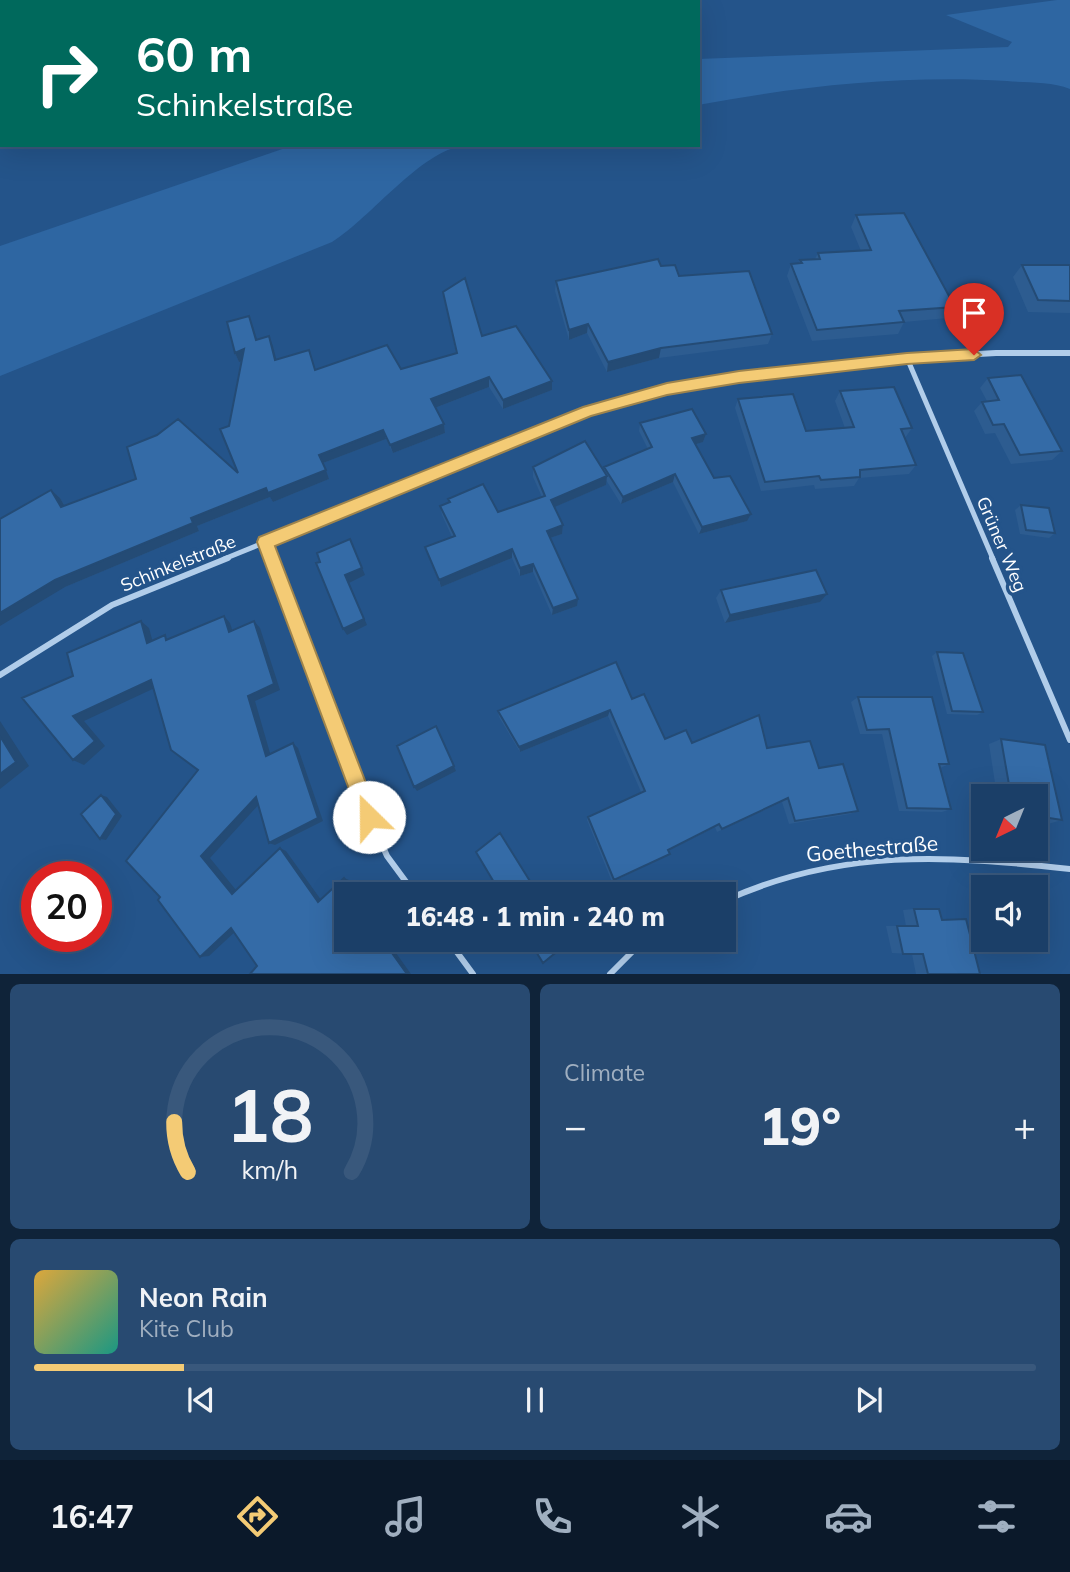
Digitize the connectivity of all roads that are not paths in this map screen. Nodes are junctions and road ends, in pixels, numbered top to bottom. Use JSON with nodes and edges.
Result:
{"nodes":[{"id":1,"x":1070,"y":353,"type":"edge"},
{"id":2,"x":907,"y":358,"type":"junction"},
{"id":3,"x":265,"y":542,"type":"junction"},
{"id":4,"x":0,"y":675,"type":"edge"},
{"id":5,"x":1070,"y":740,"type":"edge"},
{"id":6,"x":1070,"y":869,"type":"edge"},
{"id":7,"x":406,"y":882,"type":"edge"},
{"id":8,"x":736,"y":896,"type":"edge"},
{"id":9,"x":457,"y":952,"type":"edge"},
{"id":10,"x":631,"y":952,"type":"edge"},
{"id":11,"x":473,"y":974,"type":"edge"},
{"id":12,"x":610,"y":974,"type":"edge"}],
"edges":[{"from":1,"to":2,"type":"street","name":"Schinkelstraße"},
{"from":2,"to":3,"type":"lane","name":"Schinkelstraße"},
{"from":2,"to":5,"type":"lane","name":"Grüner Weg"},
{"from":3,"to":4,"type":"lane","name":"Schinkelstraße"},
{"from":3,"to":7,"type":"lane"},
{"from":6,"to":8,"type":"lane","name":"Goethestraße"},
{"from":9,"to":11,"type":"lane"},
{"from":10,"to":12,"type":"lane"}]}
